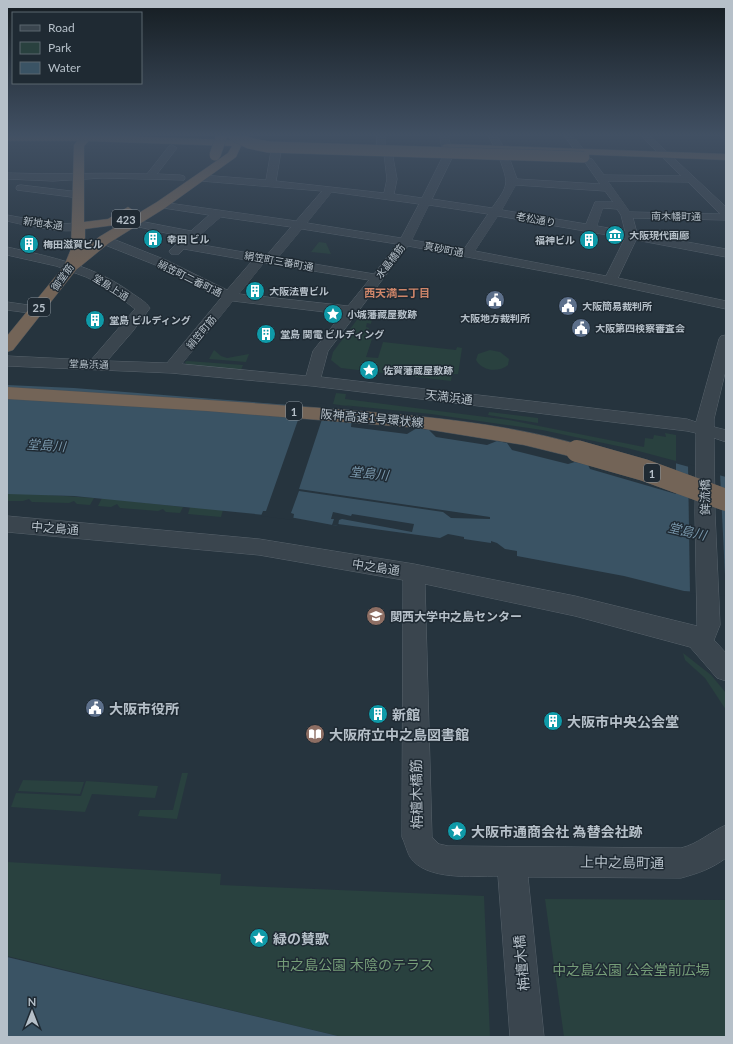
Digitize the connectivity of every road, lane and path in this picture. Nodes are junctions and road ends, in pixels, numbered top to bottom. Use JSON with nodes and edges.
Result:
{"nodes":[{"id":1,"x":79,"y":184,"type":"edge"},
{"id":2,"x":171,"y":184,"type":"edge"},
{"id":3,"x":182,"y":184,"type":"edge"},
{"id":4,"x":191,"y":184,"type":"edge"},
{"id":5,"x":278,"y":184,"type":"edge"},
{"id":6,"x":391,"y":184,"type":"edge"},
{"id":7,"x":433,"y":184,"type":"edge"},
{"id":8,"x":511,"y":184,"type":"edge"},
{"id":9,"x":562,"y":184,"type":"edge"},
{"id":10,"x":605,"y":184,"type":"edge"},
{"id":11,"x":695,"y":184,"type":"edge"},
{"id":12,"x":7,"y":186,"type":"edge"},
{"id":13,"x":608,"y":188,"type":"junction"},
{"id":14,"x":329,"y":189,"type":"junction"},
{"id":15,"x":161,"y":190,"type":"dead end"},
{"id":16,"x":79,"y":195,"type":"junction"},
{"id":17,"x":388,"y":196,"type":"junction"},
{"id":18,"x":426,"y":201,"type":"junction"},
{"id":19,"x":156,"y":204,"type":"junction"},
{"id":20,"x":135,"y":206,"type":"dead end"},
{"id":21,"x":623,"y":211,"type":"junction"},
{"id":22,"x":495,"y":212,"type":"junction"},
{"id":23,"x":218,"y":213,"type":"junction"},
{"id":24,"x":726,"y":213,"type":"edge"},
{"id":25,"x":726,"y":217,"type":"edge"},
{"id":26,"x":7,"y":218,"type":"edge"},
{"id":27,"x":111,"y":222,"type":"junction"},
{"id":28,"x":134,"y":223,"type":"junction"},
{"id":29,"x":301,"y":224,"type":"junction"},
{"id":30,"x":79,"y":226,"type":"junction"},
{"id":31,"x":590,"y":228,"type":"junction"},
{"id":32,"x":193,"y":235,"type":"junction"},
{"id":33,"x":632,"y":235,"type":"junction"},
{"id":34,"x":104,"y":240,"type":"junction"},
{"id":35,"x":405,"y":242,"type":"junction"},
{"id":36,"x":182,"y":245,"type":"junction"},
{"id":37,"x":7,"y":251,"type":"edge"},
{"id":38,"x":726,"y":253,"type":"edge"},
{"id":39,"x":468,"y":254,"type":"junction"},
{"id":40,"x":266,"y":258,"type":"junction"},
{"id":41,"x":162,"y":263,"type":"junction"},
{"id":42,"x":71,"y":267,"type":"junction"},
{"id":43,"x":377,"y":278,"type":"junction"},
{"id":44,"x":611,"y":280,"type":"junction"},
{"id":45,"x":230,"y":297,"type":"junction"},
{"id":46,"x":7,"y":306,"type":"edge"},
{"id":47,"x":726,"y":306,"type":"edge"},
{"id":48,"x":37,"y":310,"type":"junction"},
{"id":49,"x":352,"y":311,"type":"junction"},
{"id":50,"x":726,"y":339,"type":"edge"},
{"id":51,"x":7,"y":347,"type":"edge"},
{"id":52,"x":724,"y":361,"type":"edge"},
{"id":53,"x":7,"y":362,"type":"edge"},
{"id":54,"x":96,"y":364,"type":"junction"},
{"id":55,"x":171,"y":368,"type":"junction"},
{"id":56,"x":312,"y":381,"type":"junction"},
{"id":57,"x":7,"y":393,"type":"edge"},
{"id":58,"x":726,"y":436,"type":"edge"},
{"id":59,"x":705,"y":437,"type":"junction"},
{"id":60,"x":577,"y":451,"type":"junction"},
{"id":61,"x":726,"y":485,"type":"edge"},
{"id":62,"x":726,"y":500,"type":"edge"},
{"id":63,"x":7,"y":524,"type":"edge"},
{"id":64,"x":414,"y":573,"type":"junction"},
{"id":65,"x":697,"y":638,"type":"junction"},
{"id":66,"x":726,"y":670,"type":"edge"},
{"id":67,"x":726,"y":840,"type":"edge"},
{"id":68,"x":513,"y":875,"type":"junction"},
{"id":69,"x":527,"y":1037,"type":"edge"}],
"edges":[{"from":1,"to":16,"type":"highway","name":"御堂筋","number":"25"},
{"from":2,"to":15,"type":"highway"},
{"from":3,"to":19,"type":"highway","number":"423","bridge":true},
{"from":4,"to":19,"type":"highway","number":"423"},
{"from":5,"to":14,"type":"street","name":"老松通り"},
{"from":6,"to":17,"type":"street"},
{"from":7,"to":18,"type":"street","name":"水晶橋筋"},
{"from":8,"to":22,"type":"street"},
{"from":9,"to":13,"type":"street"},
{"from":10,"to":13,"type":"street"},
{"from":11,"to":24,"type":"street"},
{"from":12,"to":16,"type":"street"},
{"from":13,"to":21,"type":"street"},
{"from":14,"to":17,"type":"street","name":"老松通り"},
{"from":14,"to":29,"type":"street","name":"絹笠町筋"},
{"from":16,"to":30,"type":"highway","name":"御堂筋","number":"25"},
{"from":17,"to":18,"type":"street","name":"老松通り"},
{"from":18,"to":22,"type":"street","name":"老松通り"},
{"from":18,"to":35,"type":"street","name":"水晶橋筋"},
{"from":19,"to":23,"type":"street","name":"真砂町通"},
{"from":19,"to":28,"type":"highway","number":"423"},
{"from":19,"to":34,"type":"highway","number":"423"},
{"from":20,"to":27,"type":"highway","number":"423"},
{"from":21,"to":25,"type":"street","name":"南木幡町通"},
{"from":21,"to":31,"type":"street","name":"南木幡町通"},
{"from":21,"to":33,"type":"street"},
{"from":22,"to":31,"type":"street","name":"老松通り"},
{"from":22,"to":39,"type":"street"},
{"from":23,"to":29,"type":"street","name":"真砂町通"},
{"from":23,"to":32,"type":"street"},
{"from":26,"to":30,"type":"street","name":"新地本通"},
{"from":27,"to":30,"type":"highway"},
{"from":27,"to":34,"type":"highway"},
{"from":28,"to":32,"type":"street"},
{"from":28,"to":34,"type":"highway","number":"423"},
{"from":29,"to":35,"type":"street","name":"真砂町通"},
{"from":29,"to":40,"type":"street","name":"絹笠町筋"},
{"from":30,"to":42,"type":"highway","name":"御堂筋","number":"25"},
{"from":31,"to":33,"type":"street","name":"老松通り"},
{"from":32,"to":36,"type":"street"},
{"from":33,"to":38,"type":"street","name":"老松通り"},
{"from":33,"to":44,"type":"street"},
{"from":34,"to":41,"type":"street","name":"絹笠町二番町通"},
{"from":34,"to":42,"type":"highway","number":"423"},
{"from":35,"to":39,"type":"street","name":"真砂町通"},
{"from":35,"to":43,"type":"street","name":"水晶橋筋"},
{"from":36,"to":40,"type":"street","name":"絹笠町三番町通"},
{"from":36,"to":41,"type":"street"},
{"from":37,"to":42,"type":"street","name":"堂島上通"},
{"from":39,"to":44,"type":"street","name":"真砂町通"},
{"from":40,"to":43,"type":"street","name":"絹笠町三番町通"},
{"from":40,"to":45,"type":"street","name":"絹笠町筋"},
{"from":41,"to":45,"type":"street","name":"絹笠町二番町通"},
{"from":42,"to":48,"type":"highway","name":"御堂筋","number":"25"},
{"from":42,"to":54,"type":"street","name":"堂島上通"},
{"from":43,"to":49,"type":"street","name":"水晶橋筋"},
{"from":44,"to":47,"type":"street","name":"真砂町通"},
{"from":45,"to":49,"type":"street","name":"絹笠町二番町通"},
{"from":45,"to":55,"type":"street","name":"絹笠町筋"},
{"from":46,"to":48,"type":"street"},
{"from":48,"to":51,"type":"highway","name":"御堂筋","number":"25"},
{"from":49,"to":56,"type":"street","name":"水晶橋筋"},
{"from":50,"to":52,"type":"street","name":"鉾流橋"},
{"from":52,"to":59,"type":"street","name":"鉾流橋"},
{"from":53,"to":54,"type":"street","name":"堂島浜通"},
{"from":54,"to":55,"type":"street","name":"堂島浜通"},
{"from":55,"to":56,"type":"street","name":"天満浜通"},
{"from":56,"to":59,"type":"street","name":"天満浜通"},
{"from":57,"to":60,"type":"highway","name":"阪神高速1号環状線","number":"1"},
{"from":58,"to":59,"type":"street","name":"天満浜通"},
{"from":59,"to":65,"type":"street","name":"鉾流橋"},
{"from":60,"to":61,"type":"highway","number":"1","bridge":true},
{"from":60,"to":62,"type":"highway","name":"阪神高速1号環状線","number":"1","bridge":true},
{"from":63,"to":64,"type":"street","name":"中之島通"},
{"from":64,"to":65,"type":"street","name":"中之島通"},
{"from":64,"to":68,"type":"street","name":"栴檀木橋筋"},
{"from":65,"to":66,"type":"street"},
{"from":67,"to":68,"type":"street","name":"上中之島町通"},
{"from":68,"to":69,"type":"street","name":"栴檀木橋"}]}
